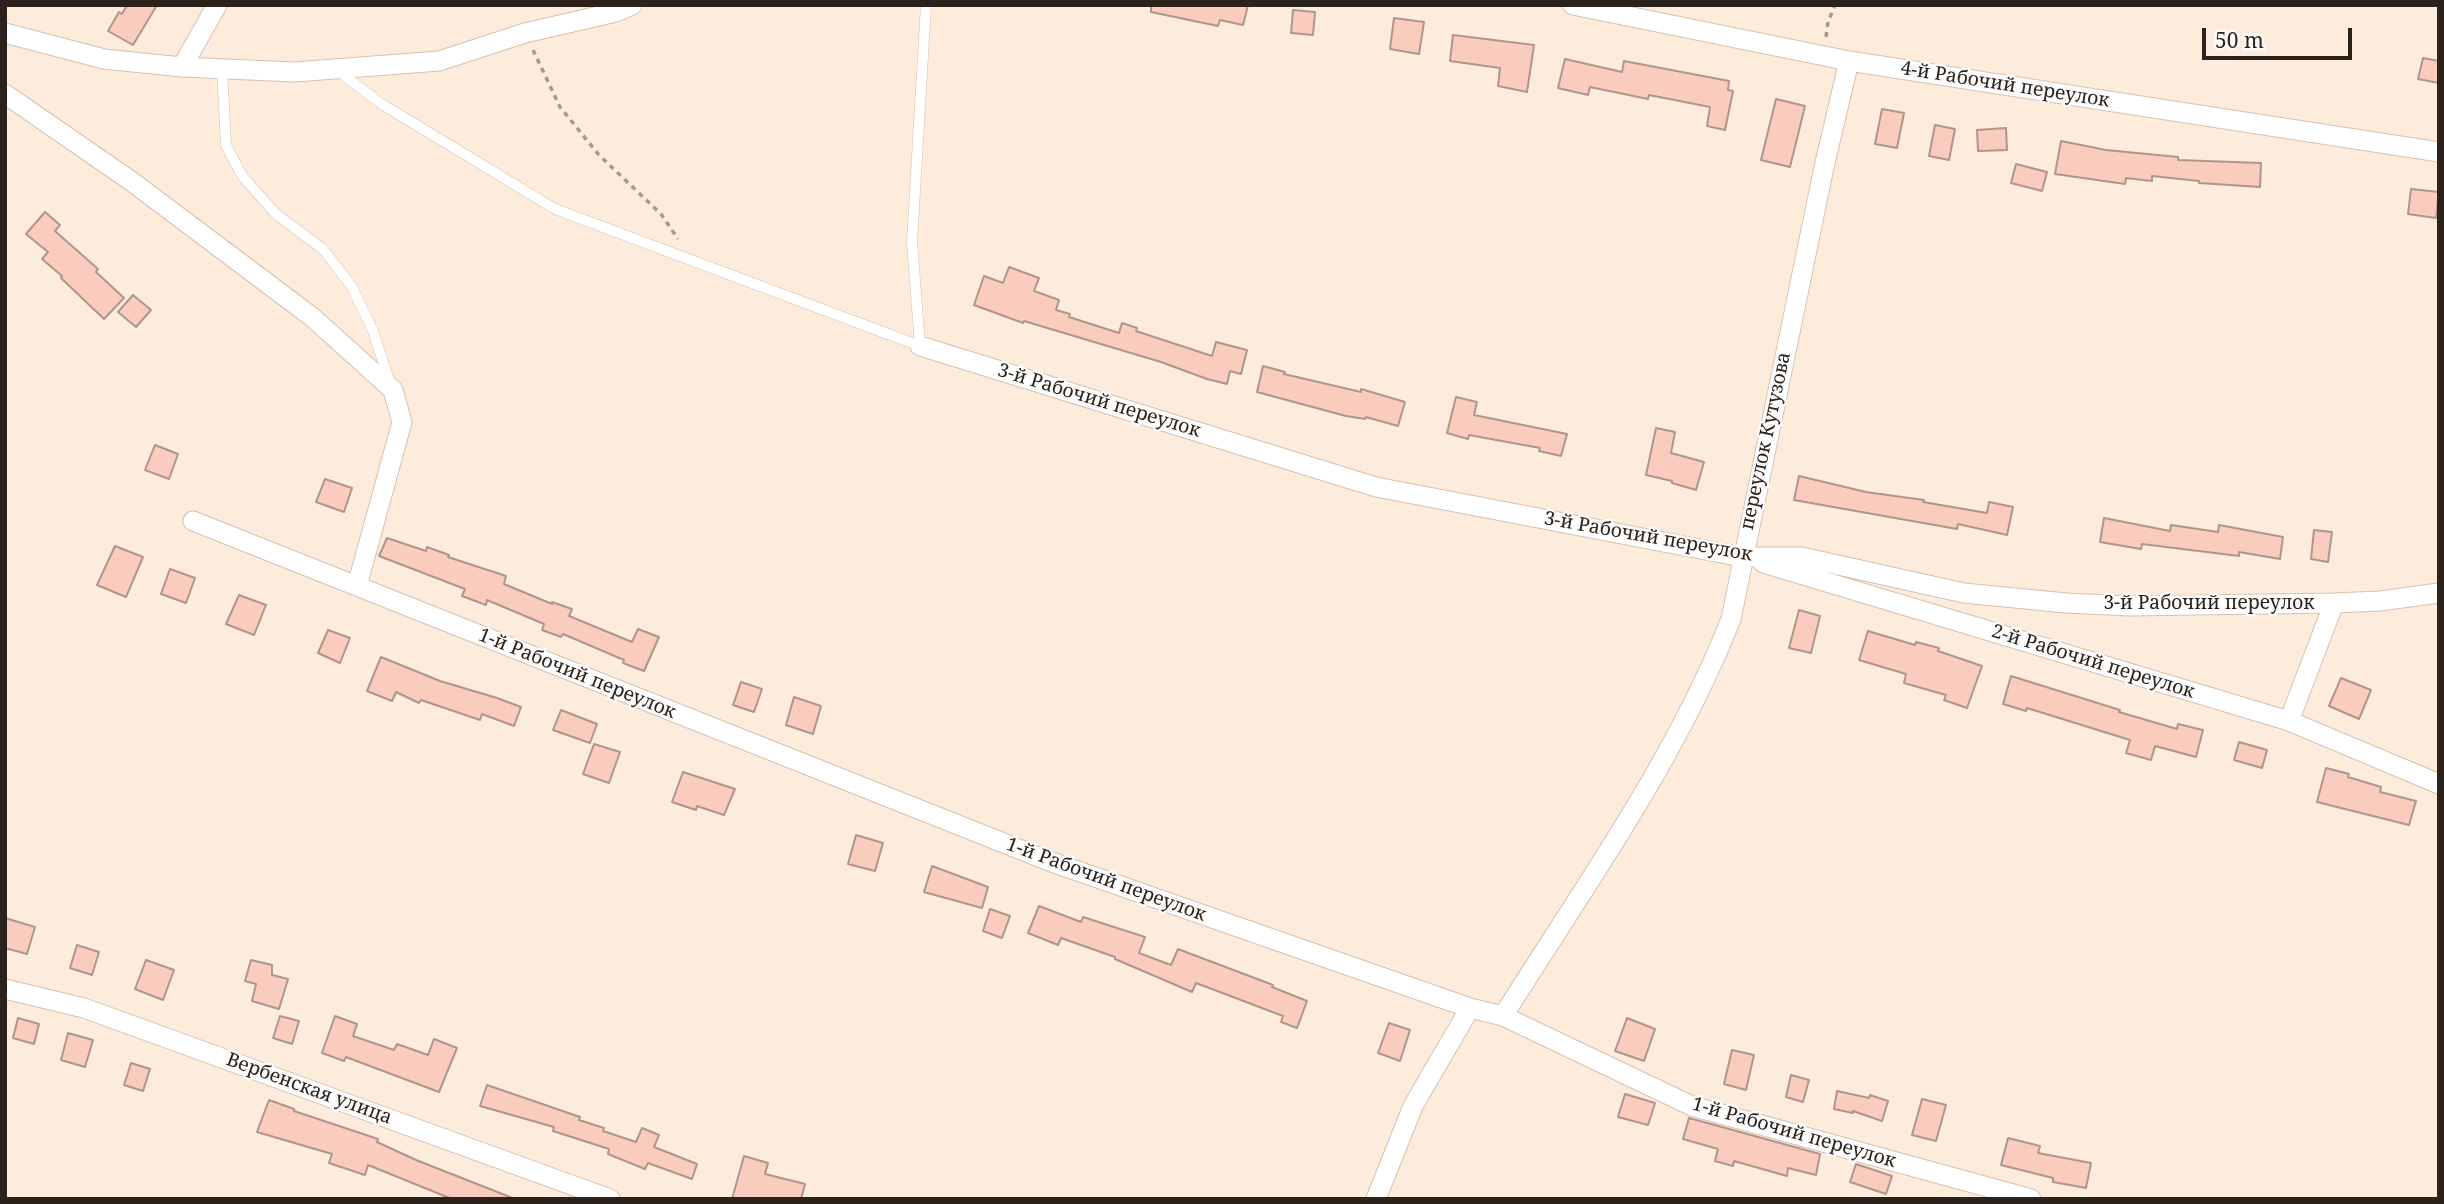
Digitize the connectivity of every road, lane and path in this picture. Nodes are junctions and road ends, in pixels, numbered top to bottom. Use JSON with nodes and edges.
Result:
{"nodes":[{"id":1,"x":216,"y":5,"type":"edge"},
{"id":2,"x":632,"y":5,"type":"edge"},
{"id":3,"x":926,"y":5,"type":"edge"},
{"id":4,"x":1573,"y":5,"type":"edge"},
{"id":5,"x":1835,"y":5,"type":"edge"},
{"id":6,"x":5,"y":33,"type":"edge"},
{"id":7,"x":525,"y":33,"type":"junction"},
{"id":8,"x":1824,"y":56,"type":"junction"},
{"id":9,"x":1849,"y":61,"type":"junction"},
{"id":10,"x":182,"y":67,"type":"junction"},
{"id":11,"x":222,"y":69,"type":"junction"},
{"id":12,"x":336,"y":69,"type":"junction"},
{"id":13,"x":5,"y":94,"type":"edge"},
{"id":14,"x":2439,"y":152,"type":"edge"},
{"id":15,"x":693,"y":261,"type":"junction"},
{"id":16,"x":920,"y":346,"type":"junction"},
{"id":17,"x":393,"y":390,"type":"junction"},
{"id":18,"x":193,"y":521,"type":"dead end"},
{"id":19,"x":1742,"y":557,"type":"junction"},
{"id":20,"x":357,"y":586,"type":"junction"},
{"id":21,"x":2439,"y":593,"type":"edge"},
{"id":22,"x":2334,"y":603,"type":"junction"},
{"id":23,"x":2289,"y":721,"type":"junction"},
{"id":24,"x":2439,"y":784,"type":"edge"},
{"id":25,"x":5,"y":989,"type":"edge"},
{"id":26,"x":1470,"y":1008,"type":"junction"},
{"id":27,"x":1503,"y":1016,"type":"junction"},
{"id":28,"x":610,"y":1199,"type":"edge"},
{"id":29,"x":1376,"y":1199,"type":"edge"},
{"id":30,"x":2031,"y":1199,"type":"edge"}],
"edges":[{"from":1,"to":10,"type":"street"},
{"from":2,"to":7,"type":"street"},
{"from":3,"to":16,"type":"lane"},
{"from":4,"to":8,"type":"street","name":"4-й Рабочий переулок"},
{"from":5,"to":8,"type":"path"},
{"from":6,"to":10,"type":"street"},
{"from":7,"to":12,"type":"street"},
{"from":7,"to":15,"type":"path"},
{"from":8,"to":9,"type":"street","name":"4-й Рабочий переулок"},
{"from":9,"to":14,"type":"street","name":"4-й Рабочий переулок"},
{"from":9,"to":19,"type":"street","name":"переулок Кутузова"},
{"from":10,"to":11,"type":"street"},
{"from":11,"to":12,"type":"street"},
{"from":11,"to":17,"type":"lane"},
{"from":12,"to":15,"type":"lane"},
{"from":13,"to":17,"type":"street"},
{"from":15,"to":16,"type":"lane"},
{"from":16,"to":19,"type":"street","name":"3-й Рабочий переулок"},
{"from":17,"to":20,"type":"street"},
{"from":18,"to":20,"type":"street","name":"1-й Рабочий переулок"},
{"from":19,"to":22,"type":"street","name":"3-й Рабочий переулок"},
{"from":19,"to":23,"type":"street","name":"2-й Рабочий переулок"},
{"from":19,"to":27,"type":"street","name":"переулок Кутузова"},
{"from":20,"to":26,"type":"street","name":"1-й Рабочий переулок"},
{"from":21,"to":22,"type":"street","name":"3-й Рабочий переулок"},
{"from":22,"to":23,"type":"street"},
{"from":23,"to":24,"type":"street","name":"2-й Рабочий переулок"},
{"from":25,"to":28,"type":"street","name":"Вербенская улица"},
{"from":26,"to":27,"type":"street","name":"1-й Рабочий переулок"},
{"from":26,"to":29,"type":"street"},
{"from":27,"to":30,"type":"street","name":"1-й Рабочий переулок"}]}
